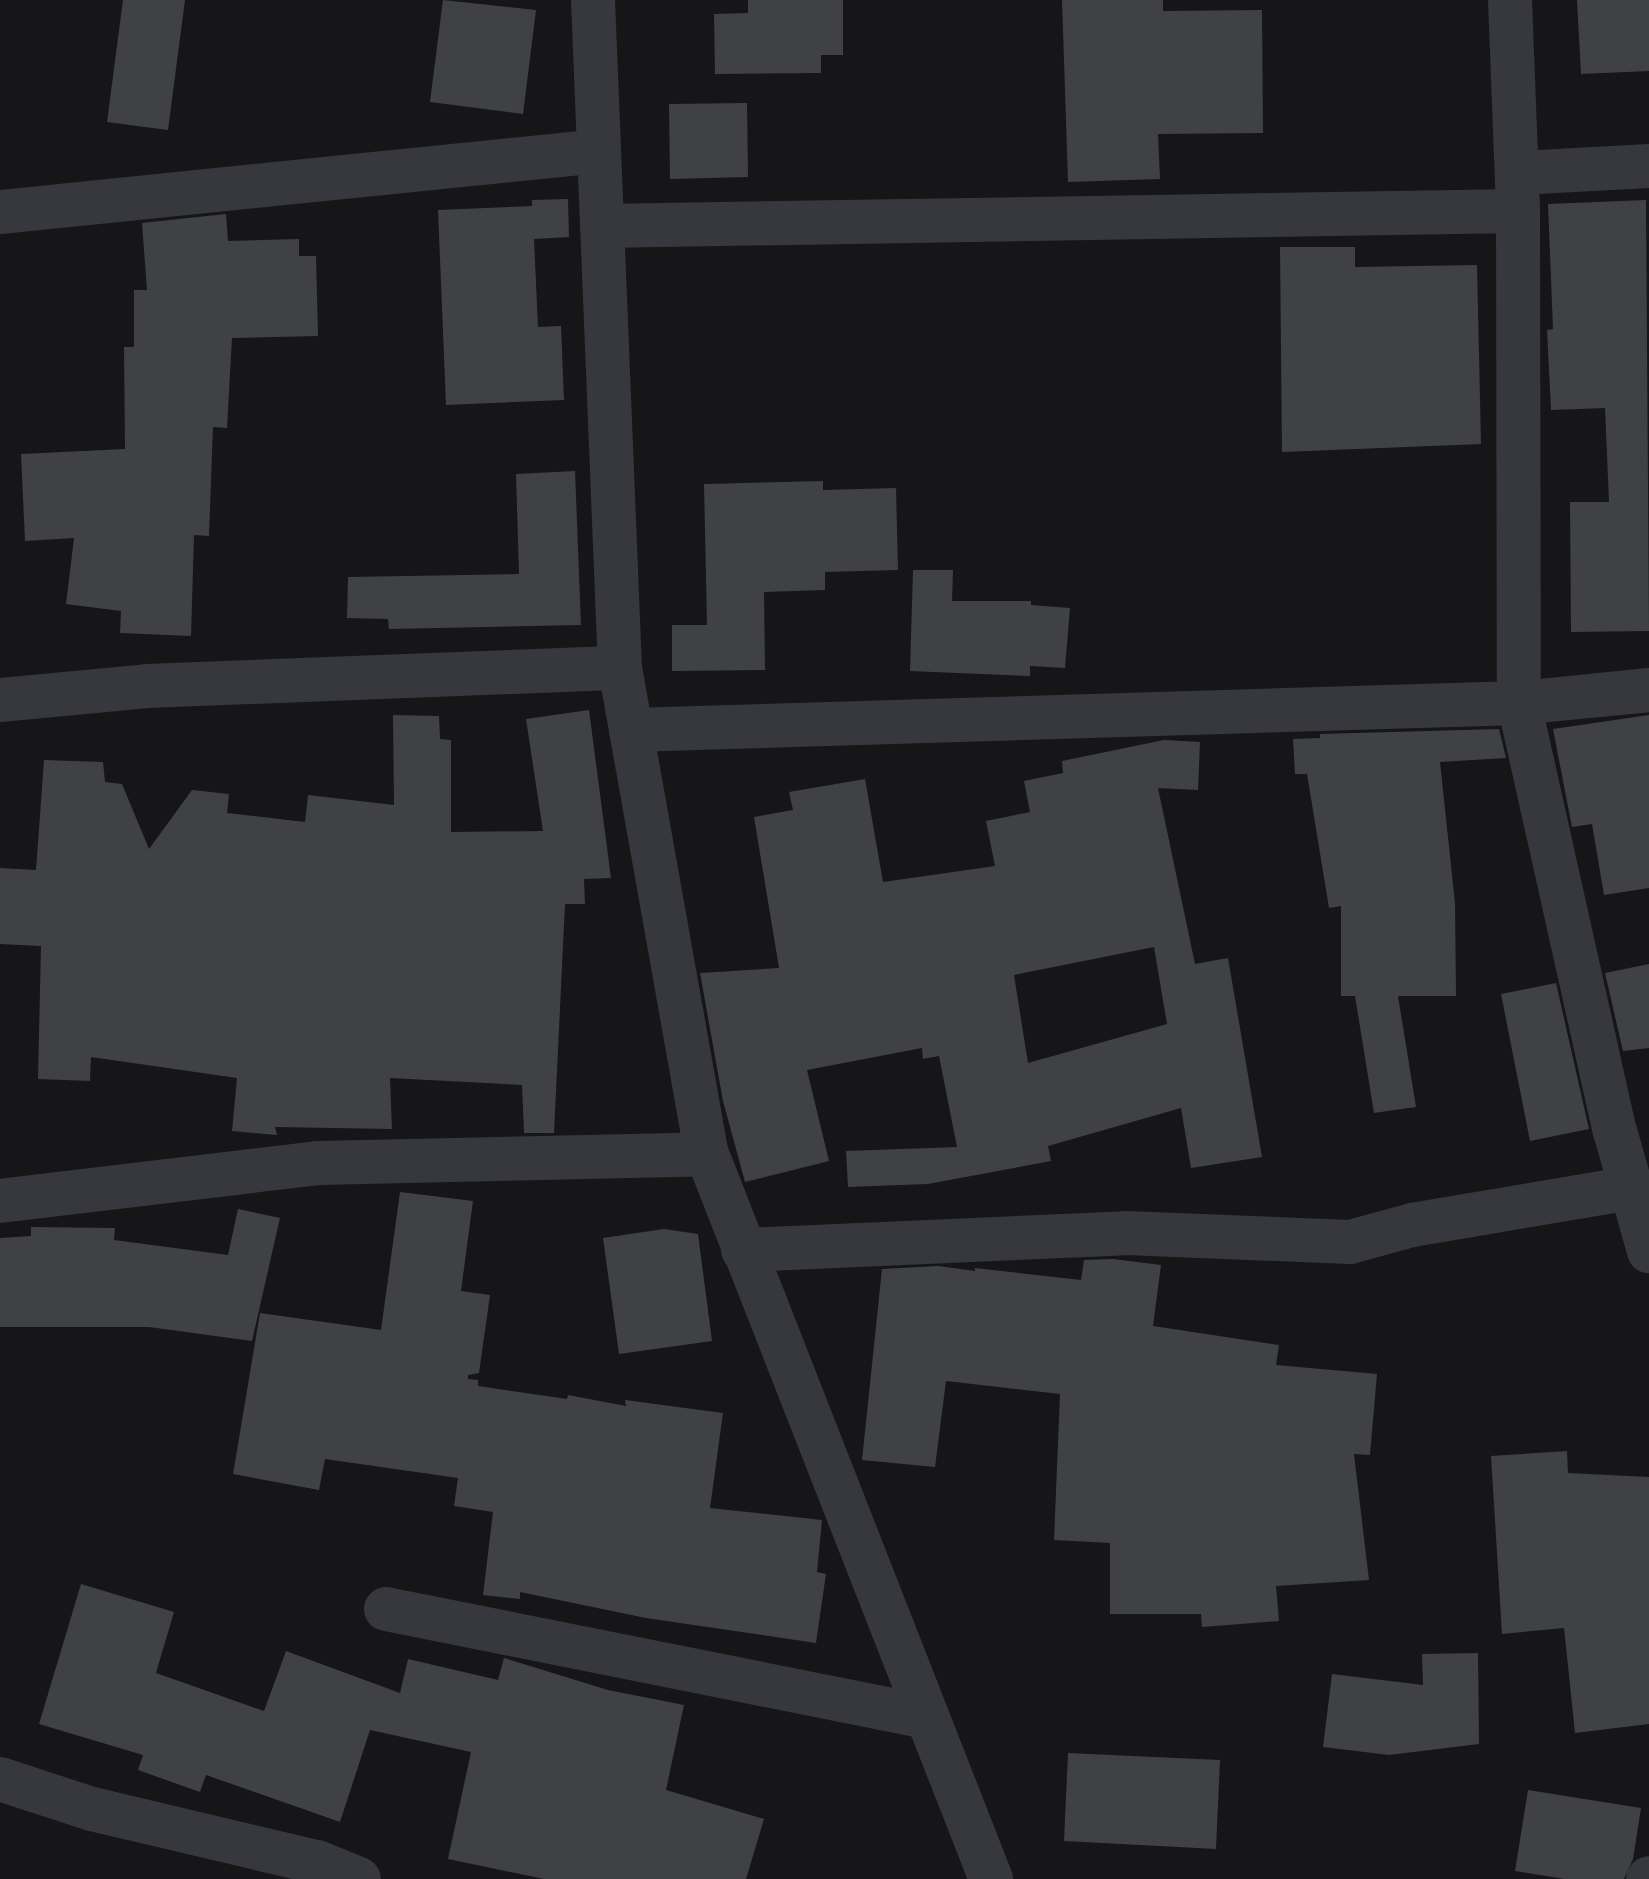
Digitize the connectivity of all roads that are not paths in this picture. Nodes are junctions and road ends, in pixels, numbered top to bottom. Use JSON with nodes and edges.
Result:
{"nodes":[{"id":1,"x":593,"y":0,"type":"edge"},
{"id":2,"x":1510,"y":0,"type":"edge"},
{"id":3,"x":599,"y":151,"type":"junction"},
{"id":4,"x":1649,"y":166,"type":"edge"},
{"id":5,"x":1518,"y":192,"type":"junction"},
{"id":6,"x":0,"y":212,"type":"edge"},
{"id":7,"x":602,"y":226,"type":"junction"},
{"id":8,"x":620,"y":668,"type":"junction"},
{"id":9,"x":1649,"y":690,"type":"edge"},
{"id":10,"x":0,"y":700,"type":"edge"},
{"id":11,"x":1519,"y":703,"type":"junction"},
{"id":12,"x":631,"y":730,"type":"junction"},
{"id":13,"x":707,"y":1154,"type":"junction"},
{"id":14,"x":1631,"y":1188,"type":"junction"},
{"id":15,"x":0,"y":1201,"type":"edge"},
{"id":16,"x":743,"y":1250,"type":"junction"},
{"id":17,"x":1649,"y":1251,"type":"edge"},
{"id":18,"x":386,"y":1609,"type":"dead end"},
{"id":19,"x":927,"y":1717,"type":"junction"},
{"id":20,"x":0,"y":1779,"type":"edge"},
{"id":21,"x":359,"y":1879,"type":"edge"},
{"id":22,"x":991,"y":1879,"type":"edge"}],
"edges":[{"from":1,"to":3,"type":"street"},
{"from":2,"to":5,"type":"street"},
{"from":3,"to":6,"type":"street"},
{"from":3,"to":7,"type":"street"},
{"from":4,"to":5,"type":"street"},
{"from":5,"to":7,"type":"street"},
{"from":5,"to":11,"type":"street"},
{"from":7,"to":8,"type":"street"},
{"from":8,"to":10,"type":"street"},
{"from":8,"to":12,"type":"street"},
{"from":9,"to":11,"type":"street"},
{"from":11,"to":12,"type":"street"},
{"from":11,"to":14,"type":"street"},
{"from":12,"to":13,"type":"street"},
{"from":13,"to":15,"type":"street"},
{"from":13,"to":16,"type":"street"},
{"from":14,"to":16,"type":"street"},
{"from":14,"to":17,"type":"street"},
{"from":16,"to":19,"type":"street"},
{"from":18,"to":19,"type":"street"},
{"from":19,"to":22,"type":"street"},
{"from":20,"to":21,"type":"street"}]}
